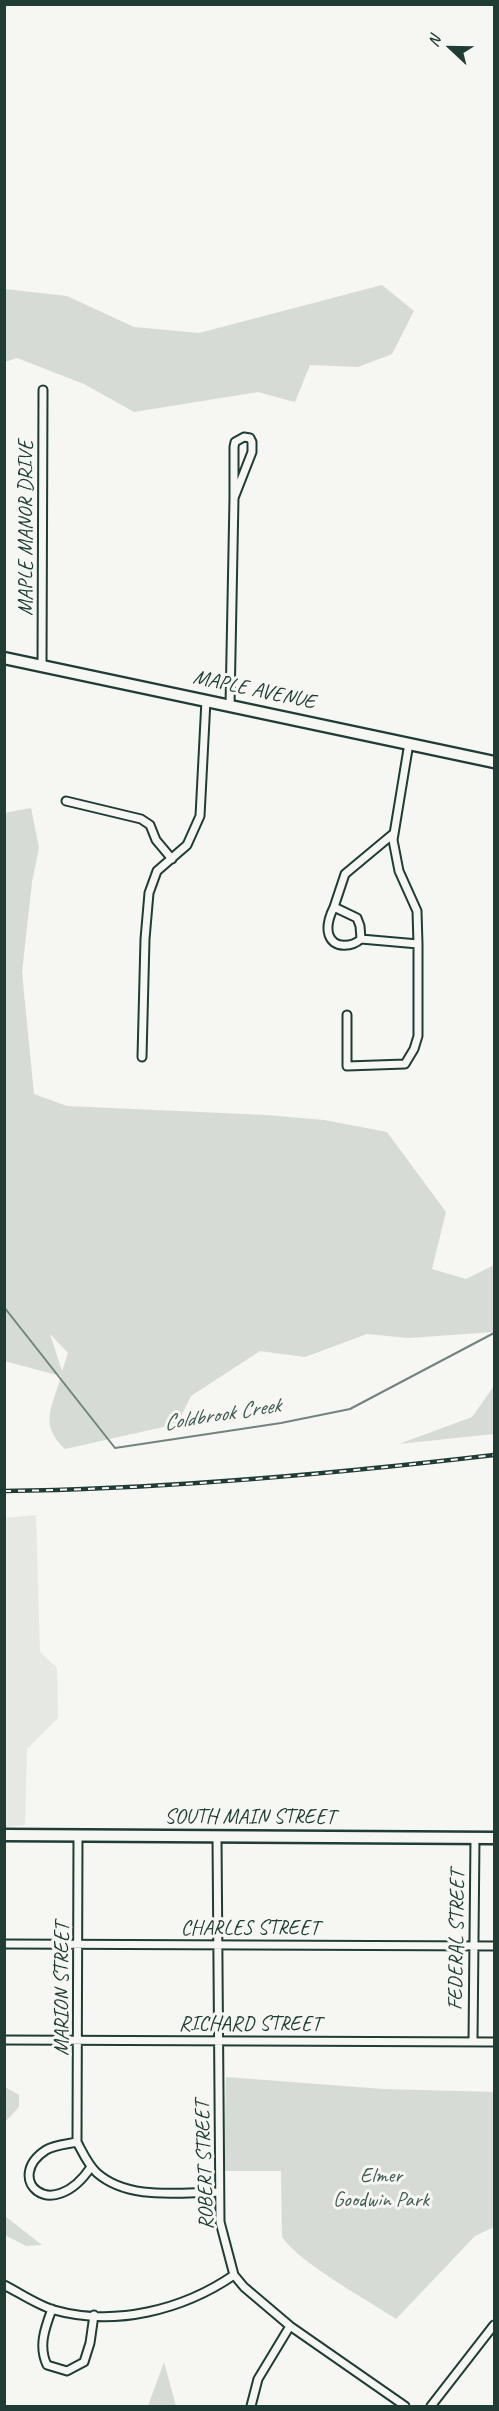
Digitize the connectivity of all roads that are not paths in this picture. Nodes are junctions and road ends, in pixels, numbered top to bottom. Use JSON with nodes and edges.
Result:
{"nodes":[{"id":1,"x":43,"y":390,"type":"dead end"},
{"id":2,"x":234,"y":498,"type":"junction"},
{"id":3,"x":4,"y":658,"type":"edge"},
{"id":4,"x":42,"y":666,"type":"junction"},
{"id":5,"x":206,"y":700,"type":"junction"},
{"id":6,"x":230,"y":705,"type":"junction"},
{"id":7,"x":409,"y":743,"type":"junction"},
{"id":8,"x":495,"y":762,"type":"edge"},
{"id":9,"x":66,"y":801,"type":"dead end"},
{"id":10,"x":393,"y":834,"type":"junction"},
{"id":11,"x":172,"y":859,"type":"junction"},
{"id":12,"x":334,"y":907,"type":"junction"},
{"id":13,"x":361,"y":939,"type":"junction"},
{"id":14,"x":418,"y":944,"type":"junction"},
{"id":15,"x":347,"y":1014,"type":"dead end"},
{"id":16,"x":142,"y":1057,"type":"dead end"},
{"id":17,"x":4,"y":1835,"type":"edge"},
{"id":18,"x":78,"y":1835,"type":"junction"},
{"id":19,"x":217,"y":1836,"type":"junction"},
{"id":20,"x":475,"y":1838,"type":"junction"},
{"id":21,"x":495,"y":1838,"type":"edge"},
{"id":22,"x":4,"y":1944,"type":"edge"},
{"id":23,"x":79,"y":1944,"type":"junction"},
{"id":24,"x":217,"y":1944,"type":"junction"},
{"id":25,"x":473,"y":1946,"type":"junction"},
{"id":26,"x":495,"y":1946,"type":"edge"},
{"id":27,"x":4,"y":2040,"type":"edge"},
{"id":28,"x":79,"y":2041,"type":"junction"},
{"id":29,"x":219,"y":2041,"type":"junction"},
{"id":30,"x":473,"y":2041,"type":"junction"},
{"id":31,"x":495,"y":2042,"type":"edge"},
{"id":32,"x":77,"y":2142,"type":"junction"},
{"id":33,"x":91,"y":2167,"type":"junction"},
{"id":34,"x":219,"y":2192,"type":"junction"},
{"id":35,"x":234,"y":2275,"type":"junction"},
{"id":36,"x":4,"y":2285,"type":"edge"},
{"id":37,"x":52,"y":2309,"type":"junction"},
{"id":38,"x":94,"y":2315,"type":"junction"},
{"id":39,"x":495,"y":2325,"type":"edge"},
{"id":40,"x":290,"y":2326,"type":"junction"},
{"id":41,"x":251,"y":2406,"type":"edge"},
{"id":42,"x":405,"y":2406,"type":"edge"},
{"id":43,"x":430,"y":2406,"type":"edge"}],
"edges":[{"from":1,"to":4,"type":"street","name":"MAPLE MANOR DRIVE"},
{"from":2,"to":2,"type":"street"},
{"from":2,"to":6,"type":"street"},
{"from":3,"to":4,"type":"main road","name":"MAPLE AVENUE"},
{"from":4,"to":5,"type":"main road","name":"MAPLE AVENUE"},
{"from":5,"to":6,"type":"main road","name":"MAPLE AVENUE"},
{"from":5,"to":11,"type":"street"},
{"from":6,"to":7,"type":"main road","name":"MAPLE AVENUE"},
{"from":7,"to":8,"type":"main road","name":"MAPLE AVENUE"},
{"from":7,"to":10,"type":"street"},
{"from":9,"to":11,"type":"street"},
{"from":10,"to":12,"type":"street"},
{"from":10,"to":14,"type":"street"},
{"from":11,"to":16,"type":"street"},
{"from":12,"to":13,"type":"street"},
{"from":12,"to":13,"type":"street"},
{"from":13,"to":14,"type":"street"},
{"from":14,"to":15,"type":"street"},
{"from":17,"to":18,"type":"main road","name":"SOUTH MAIN STREET"},
{"from":18,"to":19,"type":"main road","name":"SOUTH MAIN STREET"},
{"from":18,"to":23,"type":"street","name":"MARION STREET"},
{"from":19,"to":20,"type":"main road","name":"SOUTH MAIN STREET"},
{"from":19,"to":24,"type":"street","name":"ROBERT STREET"},
{"from":20,"to":21,"type":"main road","name":"SOUTH MAIN STREET"},
{"from":20,"to":25,"type":"street","name":"FEDERAL STREET"},
{"from":22,"to":23,"type":"street","name":"CHARLES STREET"},
{"from":23,"to":24,"type":"street","name":"CHARLES STREET"},
{"from":23,"to":28,"type":"street","name":"MARION STREET"},
{"from":24,"to":25,"type":"street","name":"CHARLES STREET"},
{"from":24,"to":29,"type":"street","name":"ROBERT STREET"},
{"from":25,"to":26,"type":"street","name":"CHARLES STREET"},
{"from":25,"to":30,"type":"street","name":"FEDERAL STREET"},
{"from":27,"to":28,"type":"street","name":"RICHARD STREET"},
{"from":28,"to":29,"type":"street","name":"RICHARD STREET"},
{"from":28,"to":32,"type":"street","name":"MARION STREET"},
{"from":29,"to":30,"type":"street","name":"RICHARD STREET"},
{"from":29,"to":34,"type":"street","name":"ROBERT STREET"},
{"from":30,"to":31,"type":"street","name":"RICHARD STREET"},
{"from":32,"to":33,"type":"street"},
{"from":32,"to":33,"type":"street"},
{"from":33,"to":34,"type":"street"},
{"from":34,"to":35,"type":"street","name":"ROBERT STREET"},
{"from":35,"to":38,"type":"street"},
{"from":35,"to":40,"type":"street","name":"ROBERT STREET"},
{"from":36,"to":37,"type":"street"},
{"from":37,"to":38,"type":"street"},
{"from":37,"to":38,"type":"street"},
{"from":39,"to":43,"type":"street"},
{"from":40,"to":41,"type":"street"},
{"from":40,"to":42,"type":"street","name":"ROBERT STREET"}]}
